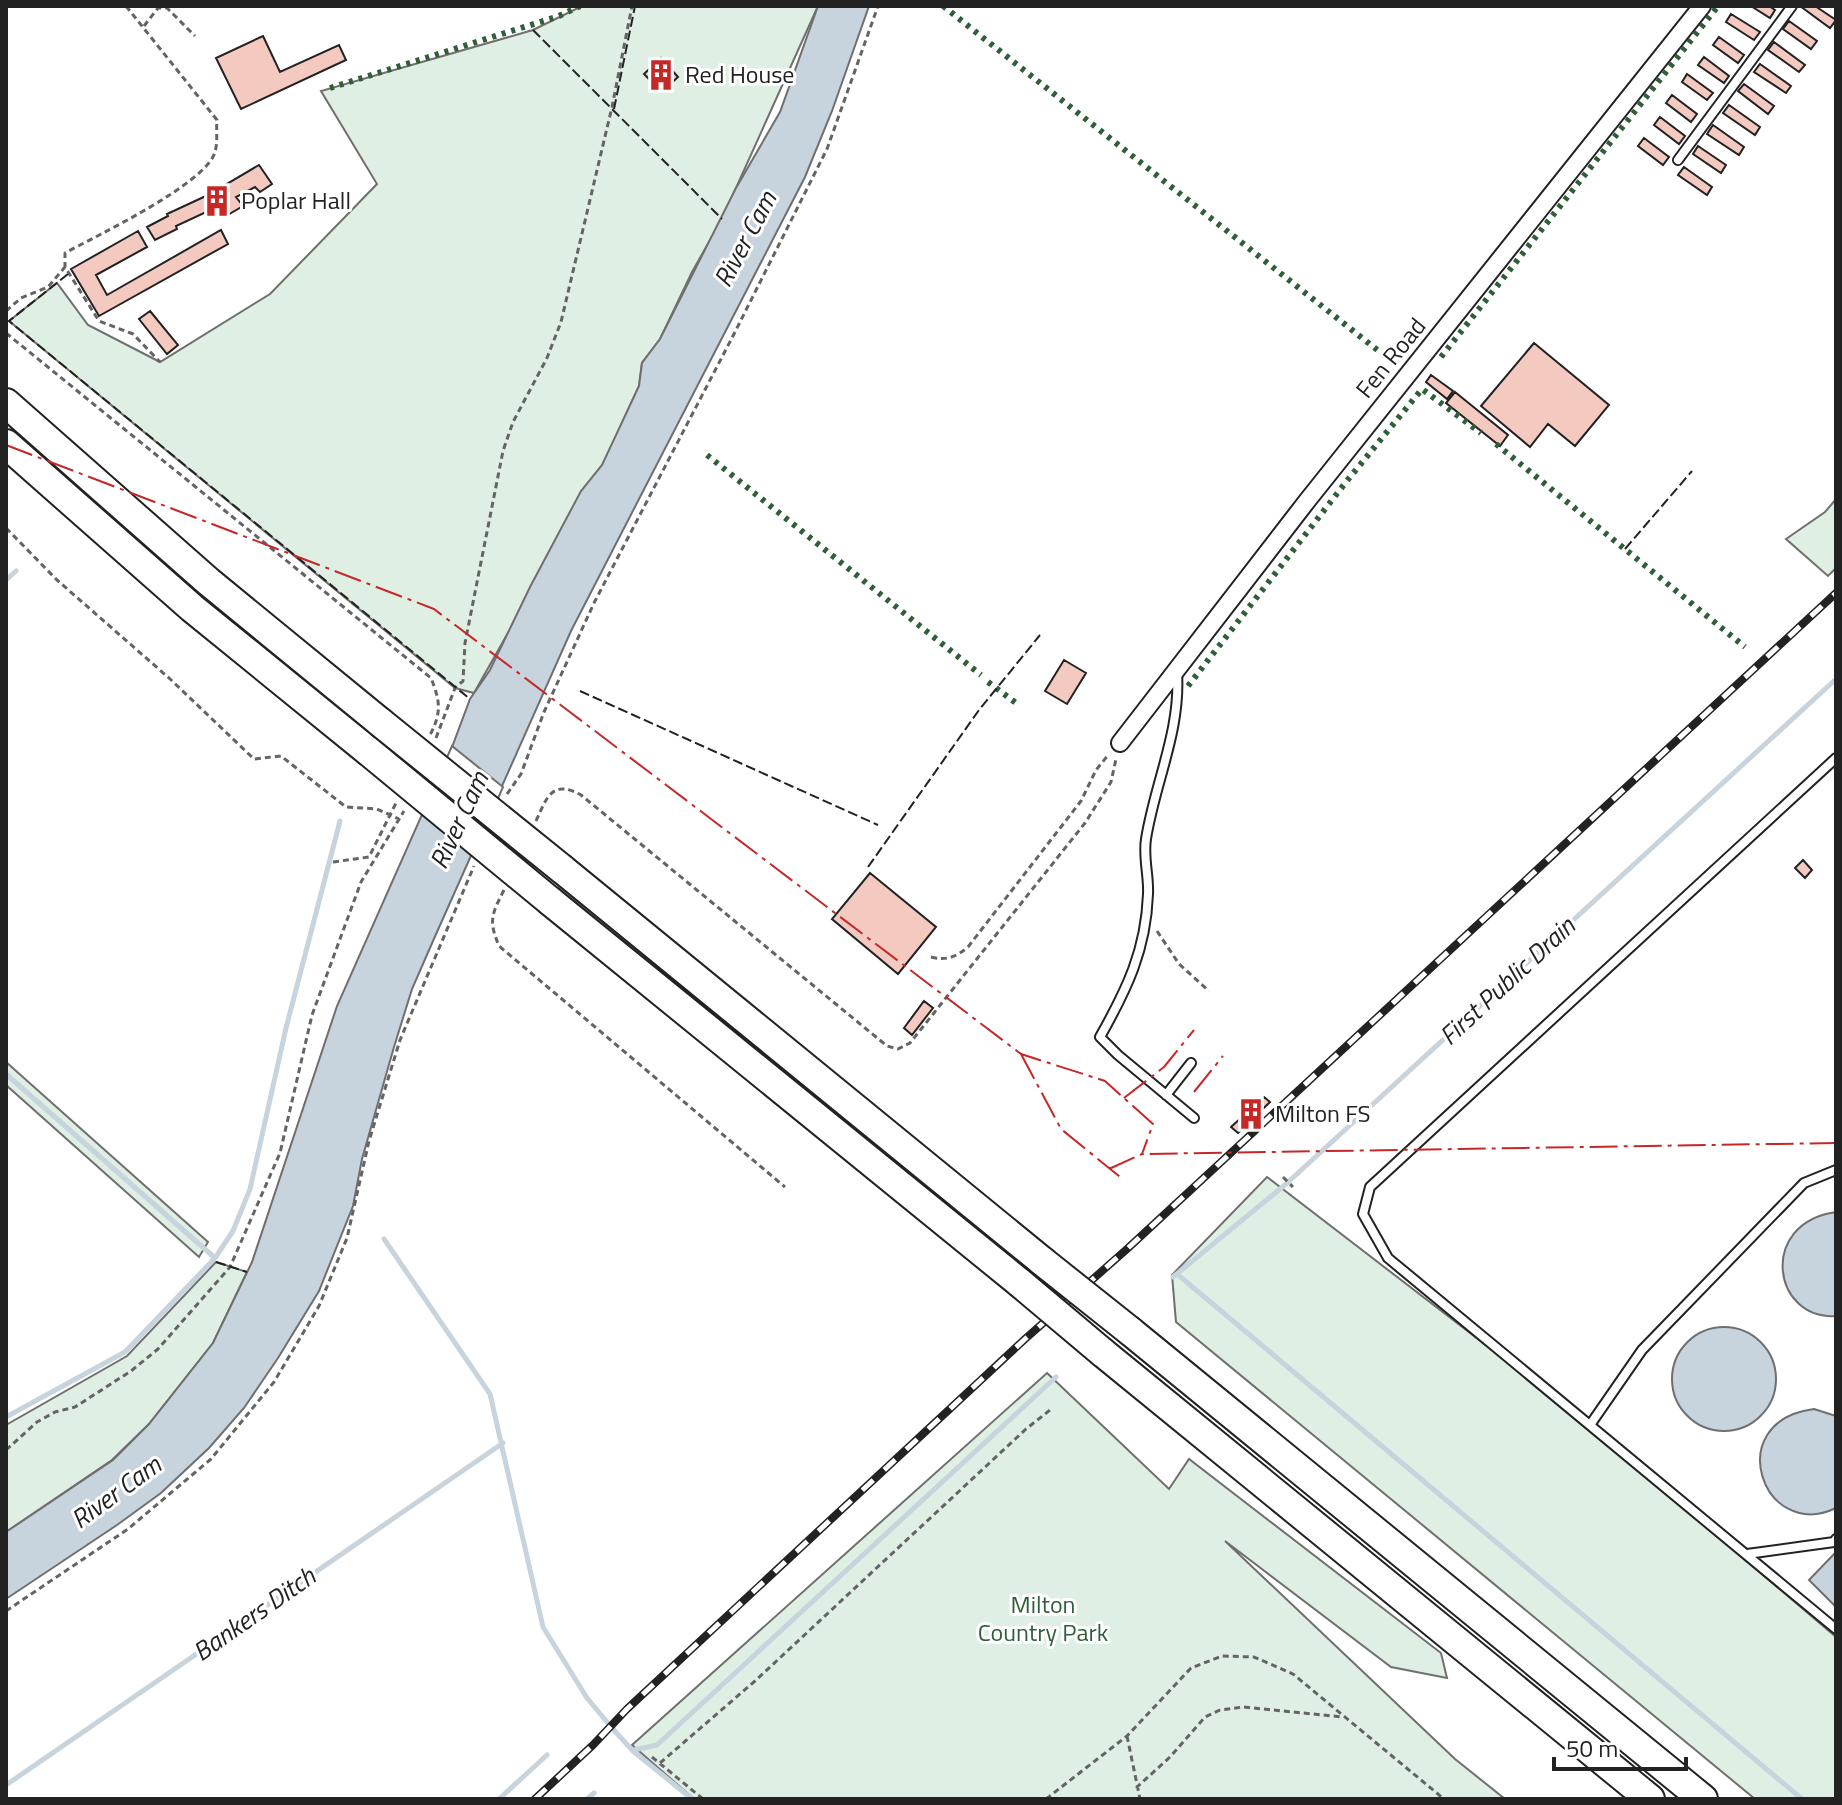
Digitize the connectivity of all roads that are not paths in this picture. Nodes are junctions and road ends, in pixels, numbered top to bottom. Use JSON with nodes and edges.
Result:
{"nodes":[{"id":1,"x":1702,"y":6,"type":"edge"},
{"id":2,"x":1792,"y":6,"type":"edge"},
{"id":3,"x":1678,"y":160,"type":"dead end"},
{"id":4,"x":6,"y":403,"type":"edge"},
{"id":5,"x":6,"y":444,"type":"edge"},
{"id":6,"x":6,"y":465,"type":"edge"},
{"id":7,"x":55,"y":489,"type":"junction"},
{"id":8,"x":1177,"y":667,"type":"junction"},
{"id":9,"x":1120,"y":743,"type":"road end"},
{"id":10,"x":1836,"y":758,"type":"edge"},
{"id":11,"x":1191,"y":1063,"type":"dead end"},
{"id":12,"x":1166,"y":1095,"type":"junction"},
{"id":13,"x":1194,"y":1118,"type":"dead end"},
{"id":14,"x":1836,"y":1170,"type":"edge"},
{"id":15,"x":1590,"y":1425,"type":"junction"},
{"id":16,"x":1836,"y":1539,"type":"edge"},
{"id":17,"x":1747,"y":1554,"type":"junction"},
{"id":18,"x":1836,"y":1629,"type":"edge"},
{"id":19,"x":1650,"y":1799,"type":"edge"},
{"id":20,"x":1703,"y":1799,"type":"edge"}],
"edges":[{"from":1,"to":8,"type":"street","name":"Fen Road"},
{"from":2,"to":3,"type":"lane"},
{"from":4,"to":20,"type":"highway","bridge":true},
{"from":5,"to":7,"type":"highway"},
{"from":6,"to":7,"type":"highway"},
{"from":7,"to":19,"type":"highway","bridge":true},
{"from":8,"to":9,"type":"street","name":"Fen Road"},
{"from":8,"to":12,"type":"lane"},
{"from":10,"to":15,"type":"lane"},
{"from":11,"to":12,"type":"lane"},
{"from":12,"to":13,"type":"lane"},
{"from":14,"to":15,"type":"lane"},
{"from":15,"to":17,"type":"lane"},
{"from":16,"to":17,"type":"lane"},
{"from":17,"to":18,"type":"lane"}]}
